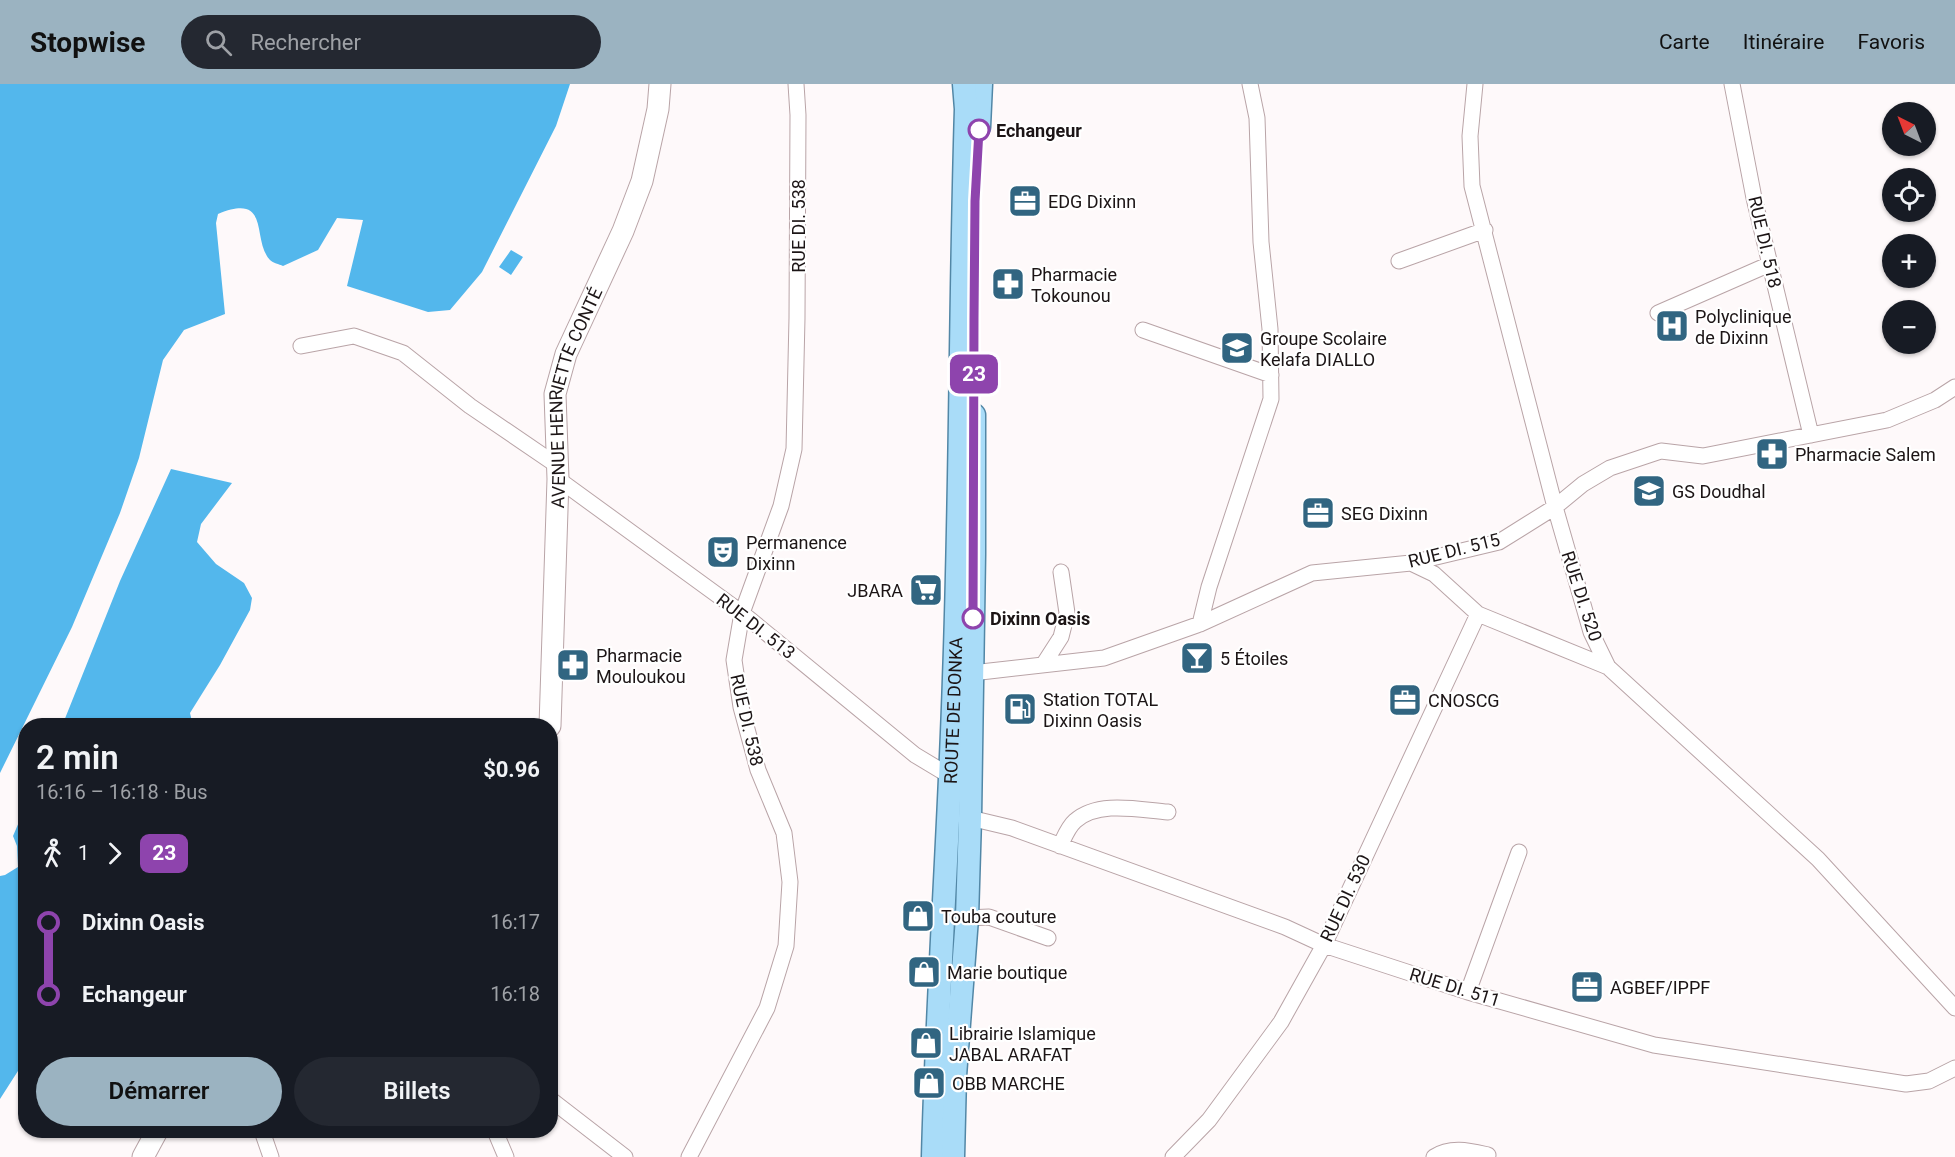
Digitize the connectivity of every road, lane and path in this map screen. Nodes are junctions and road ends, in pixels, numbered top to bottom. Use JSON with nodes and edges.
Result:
{"nodes":[{"id":1,"x":660,"y":84,"type":"edge"},
{"id":2,"x":796,"y":84,"type":"edge"},
{"id":3,"x":964,"y":84,"type":"edge"},
{"id":4,"x":981,"y":84,"type":"edge"},
{"id":5,"x":1250,"y":84,"type":"edge"},
{"id":6,"x":1475,"y":84,"type":"edge"},
{"id":7,"x":1732,"y":84,"type":"edge"},
{"id":8,"x":1485,"y":230,"type":"junction"},
{"id":9,"x":1399,"y":261,"type":"dead end"},
{"id":10,"x":1770,"y":264,"type":"junction"},
{"id":11,"x":1658,"y":313,"type":"dead end"},
{"id":12,"x":1143,"y":330,"type":"dead end"},
{"id":13,"x":301,"y":346,"type":"dead end"},
{"id":14,"x":1271,"y":375,"type":"junction"},
{"id":15,"x":1955,"y":387,"type":"edge"},
{"id":16,"x":1811,"y":435,"type":"junction"},
{"id":17,"x":558,"y":472,"type":"junction"},
{"id":18,"x":1555,"y":507,"type":"junction"},
{"id":19,"x":1411,"y":563,"type":"junction"},
{"id":20,"x":1061,"y":572,"type":"dead end"},
{"id":21,"x":742,"y":613,"type":"junction"},
{"id":22,"x":1478,"y":614,"type":"junction"},
{"id":23,"x":1200,"y":624,"type":"junction"},
{"id":24,"x":1043,"y":665,"type":"junction"},
{"id":25,"x":1608,"y":667,"type":"junction"},
{"id":26,"x":972,"y":673,"type":"junction"},
{"id":27,"x":550,"y":718,"type":"edge"},
{"id":28,"x":950,"y":776,"type":"junction"},
{"id":29,"x":1168,"y":812,"type":"dead end"},
{"id":30,"x":970,"y":818,"type":"junction"},
{"id":31,"x":1060,"y":846,"type":"junction"},
{"id":32,"x":1519,"y":852,"type":"dead end"},
{"id":33,"x":967,"y":918,"type":"junction"},
{"id":34,"x":1048,"y":938,"type":"dead end"},
{"id":35,"x":1323,"y":945,"type":"junction"},
{"id":36,"x":1468,"y":992,"type":"junction"},
{"id":37,"x":1955,"y":1008,"type":"edge"},
{"id":38,"x":1955,"y":1068,"type":"edge"},
{"id":39,"x":558,"y":1105,"type":"edge"},
{"id":40,"x":153,"y":1138,"type":"edge"},
{"id":41,"x":264,"y":1138,"type":"edge"},
{"id":42,"x":498,"y":1138,"type":"edge"},
{"id":43,"x":1488,"y":1155,"type":"dead end"},
{"id":44,"x":143,"y":1157,"type":"edge"},
{"id":45,"x":271,"y":1157,"type":"edge"},
{"id":46,"x":506,"y":1157,"type":"edge"},
{"id":47,"x":625,"y":1157,"type":"edge"},
{"id":48,"x":688,"y":1157,"type":"edge"},
{"id":49,"x":933,"y":1157,"type":"edge"},
{"id":50,"x":953,"y":1157,"type":"edge"},
{"id":51,"x":1173,"y":1157,"type":"edge"},
{"id":52,"x":1434,"y":1157,"type":"edge"}],
"edges":[{"from":1,"to":17,"type":"main road","name":"AVENUE HENRIETTE CONTÉ"},
{"from":2,"to":21,"type":"street","name":"RUE DI. 538"},
{"from":3,"to":28,"type":"main road","name":"ROUTE DE DONKA"},
{"from":4,"to":26,"type":"main road","name":"ROUTE DE DONKA"},
{"from":5,"to":14,"type":"street"},
{"from":6,"to":8,"type":"street","name":"RUE DI. 520"},
{"from":7,"to":10,"type":"street","name":"RUE DI. 518"},
{"from":8,"to":9,"type":"street"},
{"from":8,"to":18,"type":"street","name":"RUE DI. 520"},
{"from":10,"to":11,"type":"street"},
{"from":10,"to":16,"type":"street","name":"RUE DI. 518"},
{"from":12,"to":14,"type":"street"},
{"from":13,"to":17,"type":"street","name":"RUE DI. 513"},
{"from":14,"to":23,"type":"street"},
{"from":15,"to":16,"type":"street","name":"RUE DI. 515"},
{"from":16,"to":18,"type":"street","name":"RUE DI. 515"},
{"from":17,"to":21,"type":"street","name":"RUE DI. 513"},
{"from":17,"to":27,"type":"main road","name":"AVENUE HENRIETTE CONTÉ"},
{"from":18,"to":19,"type":"street","name":"RUE DI. 515"},
{"from":18,"to":25,"type":"street","name":"RUE DI. 520"},
{"from":19,"to":22,"type":"street"},
{"from":19,"to":23,"type":"street","name":"RUE DI. 515"},
{"from":20,"to":24,"type":"street"},
{"from":21,"to":28,"type":"street","name":"RUE DI. 513"},
{"from":21,"to":48,"type":"street","name":"RUE DI. 538"},
{"from":22,"to":25,"type":"street"},
{"from":22,"to":35,"type":"street","name":"RUE DI. 530"},
{"from":23,"to":24,"type":"street","name":"RUE DI. 515"},
{"from":24,"to":26,"type":"street","name":"RUE DI. 515"},
{"from":25,"to":37,"type":"street","name":"RUE DI. 520"},
{"from":26,"to":30,"type":"main road","name":"ROUTE DE DONKA"},
{"from":28,"to":49,"type":"main road","name":"ROUTE DE DONKA"},
{"from":29,"to":31,"type":"street"},
{"from":30,"to":31,"type":"street","name":"RUE DI. 511"},
{"from":30,"to":33,"type":"main road","name":"ROUTE DE DONKA"},
{"from":31,"to":35,"type":"street","name":"RUE DI. 511"},
{"from":32,"to":36,"type":"street"},
{"from":33,"to":34,"type":"street"},
{"from":33,"to":50,"type":"main road","name":"ROUTE DE DONKA"},
{"from":35,"to":36,"type":"street","name":"RUE DI. 511"},
{"from":35,"to":51,"type":"street","name":"RUE DI. 530"},
{"from":36,"to":38,"type":"street","name":"RUE DI. 511"},
{"from":39,"to":47,"type":"street"},
{"from":40,"to":44,"type":"main road"},
{"from":41,"to":45,"type":"street"},
{"from":42,"to":46,"type":"street"},
{"from":43,"to":52,"type":"street"}]}
